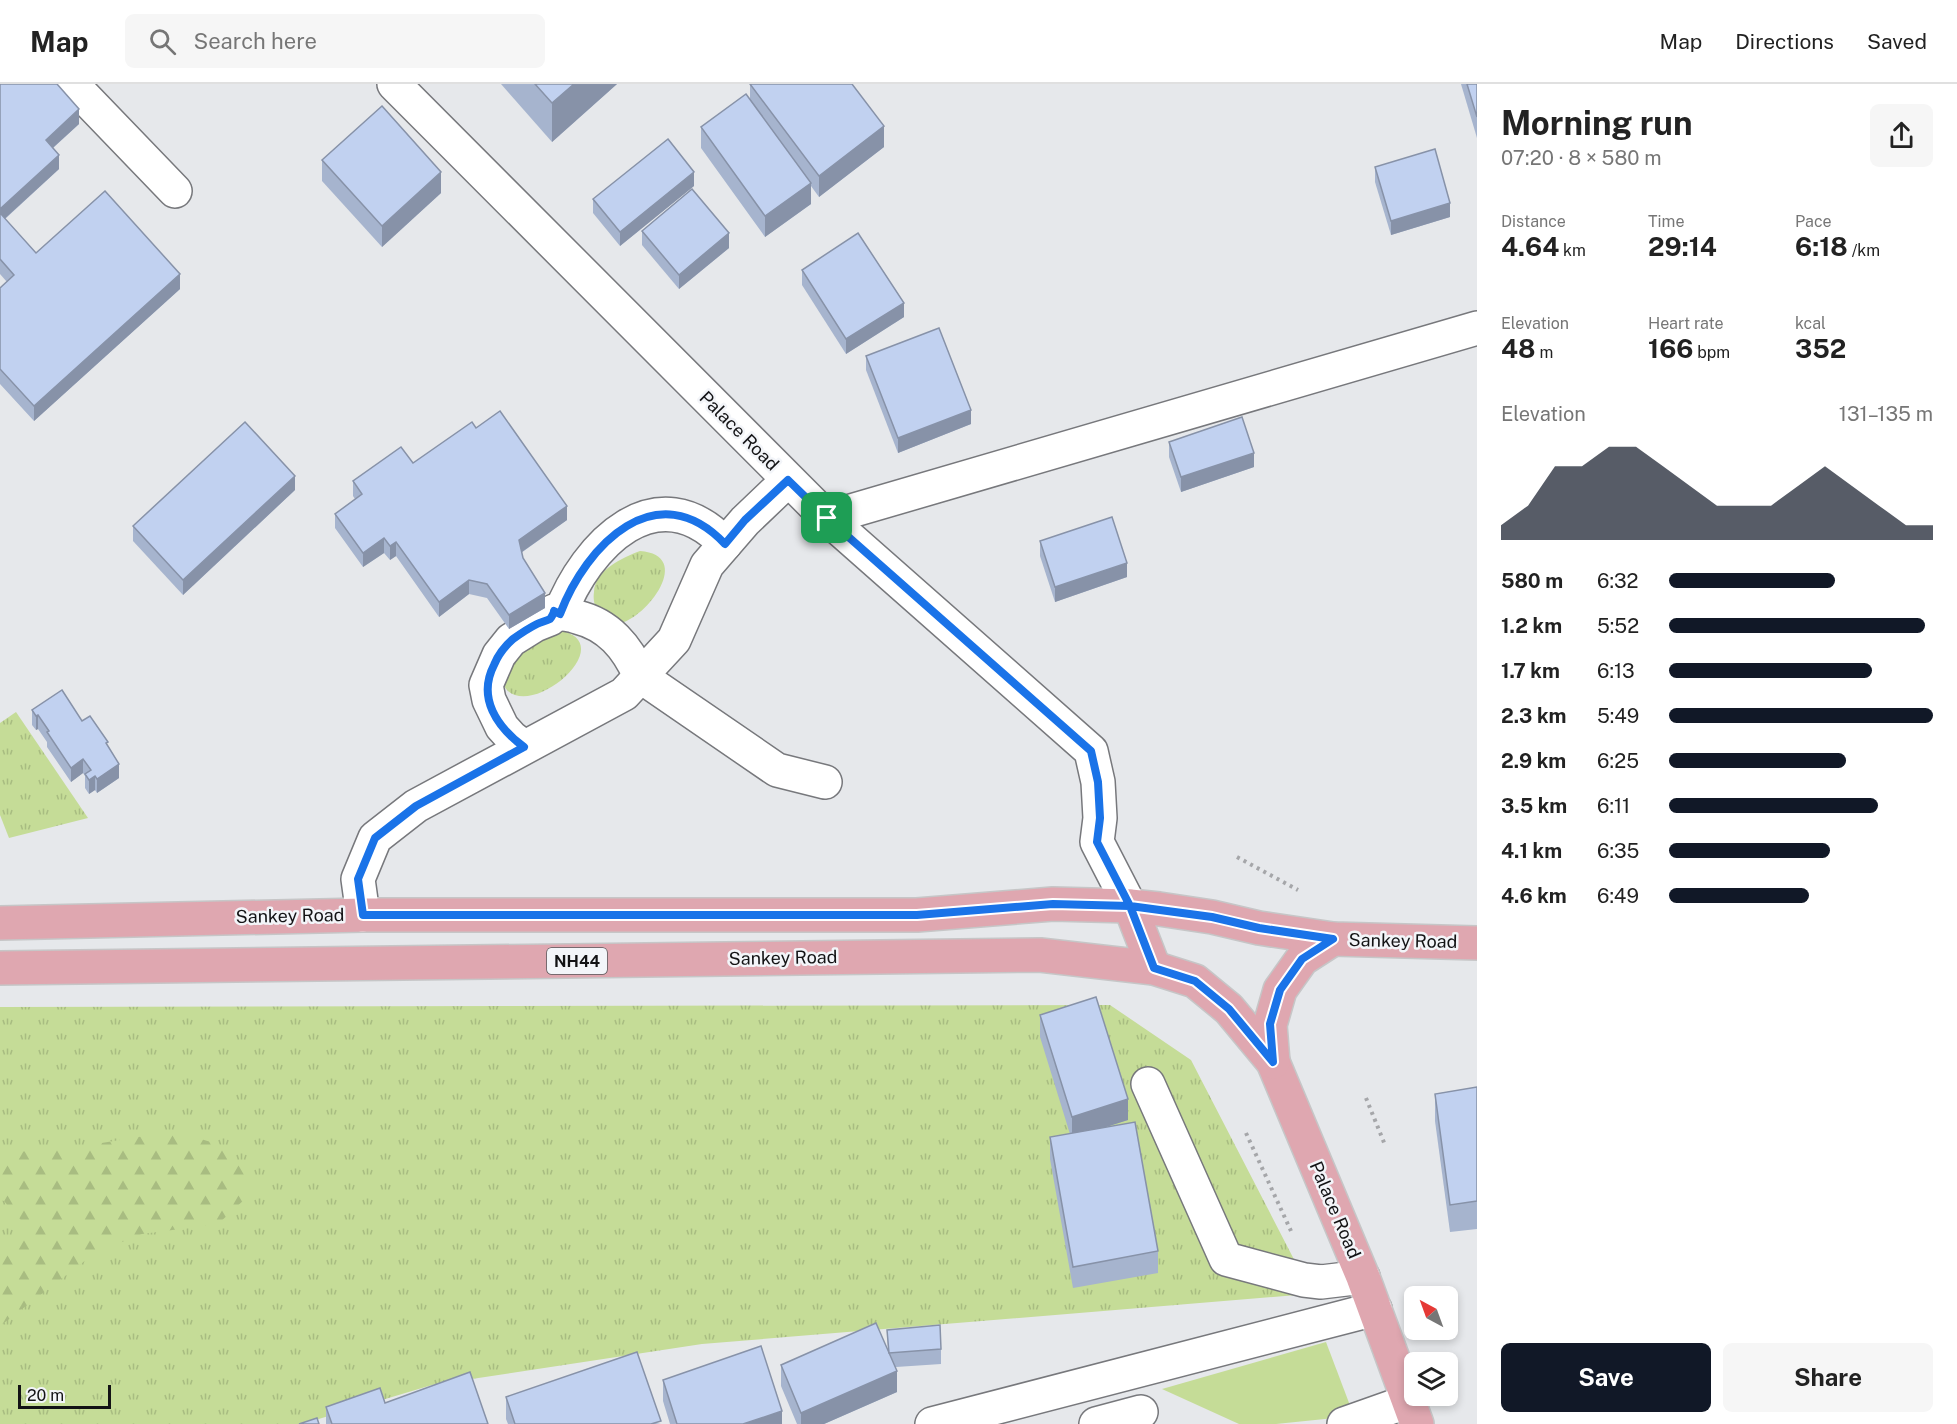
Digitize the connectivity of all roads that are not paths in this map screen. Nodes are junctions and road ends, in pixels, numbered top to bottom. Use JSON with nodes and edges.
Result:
{"nodes":[{"id":1,"x":394,"y":84,"type":"edge"},
{"id":2,"x":86,"y":89,"type":"edge"},
{"id":3,"x":175,"y":191,"type":"dead end"},
{"id":4,"x":1477,"y":328,"type":"edge"},
{"id":5,"x":788,"y":480,"type":"junction"},
{"id":6,"x":827,"y":518,"type":"junction"},
{"id":7,"x":725,"y":544,"type":"junction"},
{"id":8,"x":560,"y":614,"type":"junction"},
{"id":9,"x":640,"y":676,"type":"junction"},
{"id":10,"x":524,"y":747,"type":"junction"},
{"id":11,"x":825,"y":782,"type":"dead end"},
{"id":12,"x":1130,"y":906,"type":"junction"},
{"id":13,"x":363,"y":915,"type":"junction"},
{"id":14,"x":0,"y":923,"type":"edge"},
{"id":15,"x":1333,"y":939,"type":"junction"},
{"id":16,"x":1477,"y":943,"type":"edge"},
{"id":17,"x":0,"y":968,"type":"edge"},
{"id":18,"x":1154,"y":968,"type":"junction"},
{"id":19,"x":1229,"y":1009,"type":"joint"},
{"id":20,"x":1273,"y":1062,"type":"junction"},
{"id":21,"x":1148,"y":1084,"type":"dead end"},
{"id":22,"x":1363,"y":1277,"type":"junction"},
{"id":23,"x":1376,"y":1309,"type":"junction"},
{"id":24,"x":1141,"y":1412,"type":"dead end"},
{"id":25,"x":1413,"y":1412,"type":"edge"},
{"id":26,"x":932,"y":1424,"type":"edge"},
{"id":27,"x":1096,"y":1424,"type":"edge"},
{"id":28,"x":1344,"y":1424,"type":"edge"}],
"edges":[{"from":1,"to":5,"type":"street","name":"Palace Road"},
{"from":2,"to":3,"type":"street"},
{"from":4,"to":6,"type":"street"},
{"from":5,"to":6,"type":"street","name":"Palace Road"},
{"from":5,"to":7,"type":"street"},
{"from":6,"to":12,"type":"street","name":"Palace Road"},
{"from":7,"to":8,"type":"street"},
{"from":7,"to":9,"type":"street"},
{"from":8,"to":9,"type":"street"},
{"from":8,"to":10,"type":"street"},
{"from":9,"to":10,"type":"street"},
{"from":9,"to":11,"type":"street"},
{"from":10,"to":13,"type":"street"},
{"from":12,"to":13,"type":"main road","name":"Sankey Road"},
{"from":12,"to":15,"type":"main road","name":"Sankey Road"},
{"from":12,"to":18,"type":"main road","name":"Palace Road"},
{"from":13,"to":14,"type":"main road","name":"Sankey Road"},
{"from":15,"to":16,"type":"main road","name":"Sankey Road"},
{"from":15,"to":20,"type":"main road"},
{"from":17,"to":18,"type":"main road","name":"Sankey Road","number":"NH44"},
{"from":18,"to":19,"type":"main road","name":"Sankey Road","number":"NH44"},
{"from":19,"to":20,"type":"main road","name":"Palace Road"},
{"from":20,"to":22,"type":"main road","name":"Palace Road"},
{"from":21,"to":22,"type":"street"},
{"from":22,"to":23,"type":"main road","name":"Palace Road"},
{"from":23,"to":25,"type":"main road","name":"Palace Road"},
{"from":23,"to":26,"type":"street"},
{"from":24,"to":27,"type":"street"},
{"from":25,"to":28,"type":"street"}]}
